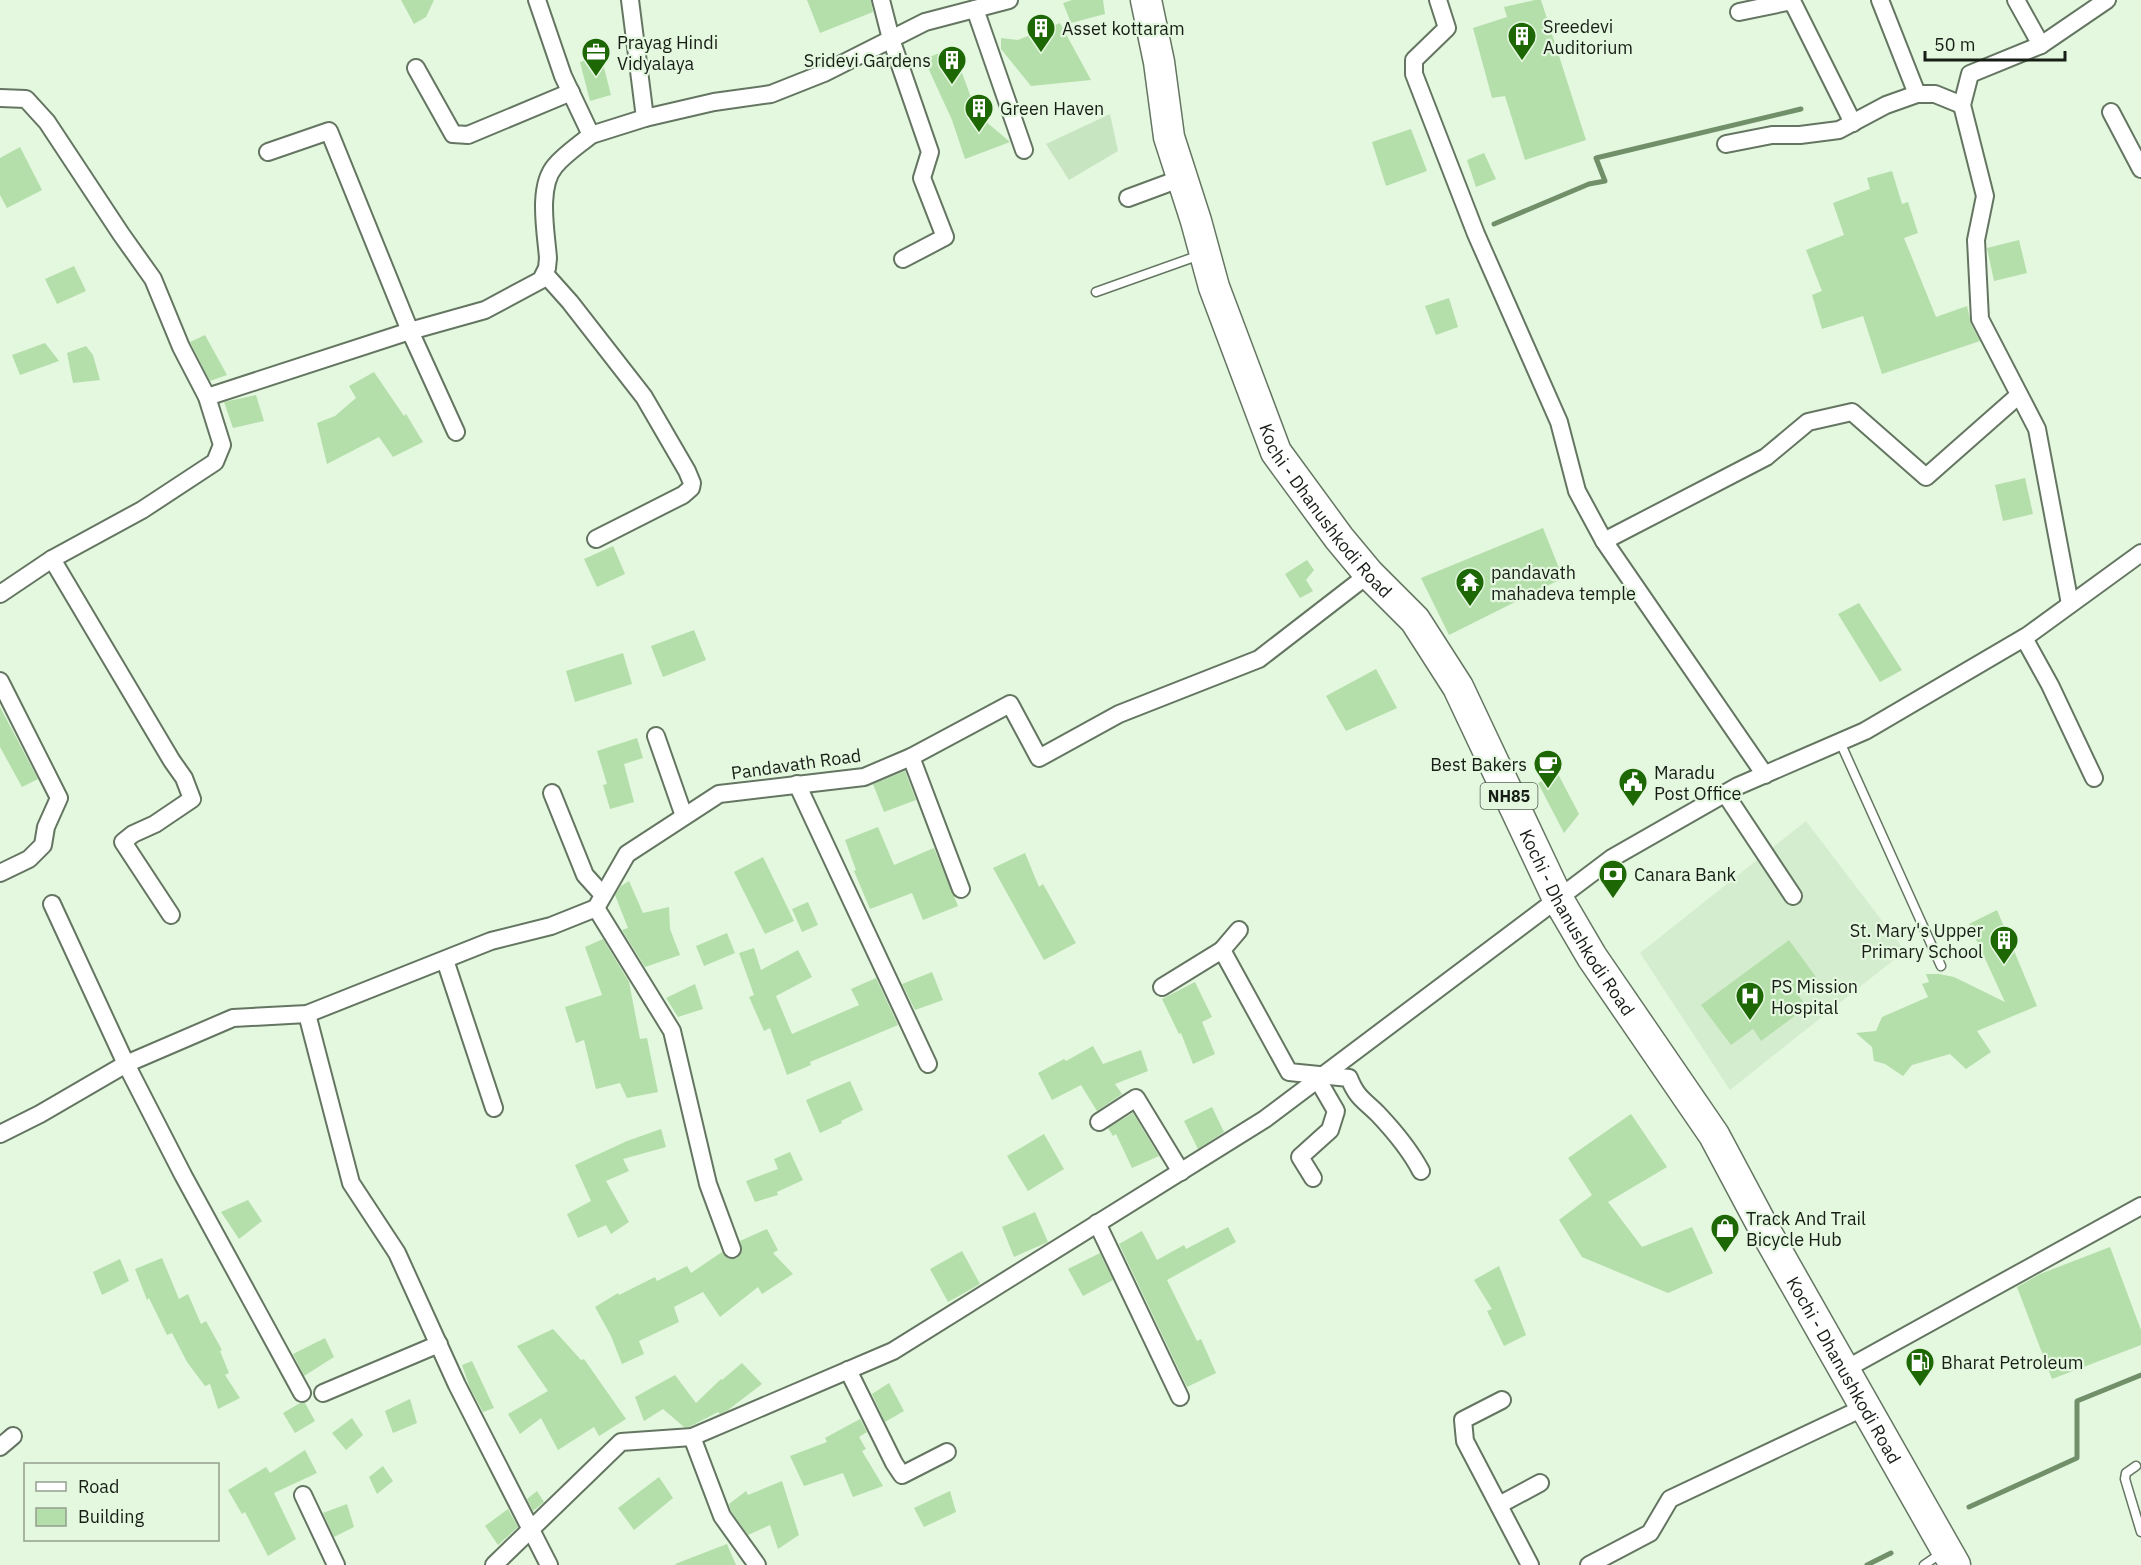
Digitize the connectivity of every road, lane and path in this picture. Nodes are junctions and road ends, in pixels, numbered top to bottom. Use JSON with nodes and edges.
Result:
{"nodes":[{"id":1,"x":537,"y":0,"type":"edge"},
{"id":2,"x":630,"y":0,"type":"edge"},
{"id":3,"x":881,"y":0,"type":"edge"},
{"id":4,"x":1009,"y":0,"type":"edge"},
{"id":5,"x":1146,"y":0,"type":"edge"},
{"id":6,"x":1438,"y":0,"type":"edge"},
{"id":7,"x":1880,"y":0,"type":"edge"},
{"id":8,"x":2016,"y":0,"type":"edge"},
{"id":9,"x":2107,"y":0,"type":"edge"},
{"id":10,"x":975,"y":9,"type":"junction"},
{"id":11,"x":1739,"y":12,"type":"dead end"},
{"id":12,"x":891,"y":39,"type":"junction"},
{"id":13,"x":2041,"y":45,"type":"junction"},
{"id":14,"x":416,"y":68,"type":"dead end"},
{"id":15,"x":571,"y":92,"type":"junction"},
{"id":16,"x":1917,"y":94,"type":"junction"},
{"id":17,"x":0,"y":98,"type":"edge"},
{"id":18,"x":1962,"y":105,"type":"junction"},
{"id":19,"x":2111,"y":112,"type":"dead end"},
{"id":20,"x":645,"y":118,"type":"junction"},
{"id":21,"x":1853,"y":123,"type":"junction"},
{"id":22,"x":591,"y":135,"type":"junction"},
{"id":23,"x":1726,"y":144,"type":"dead end"},
{"id":24,"x":1024,"y":150,"type":"dead end"},
{"id":25,"x":268,"y":152,"type":"dead end"},
{"id":26,"x":2141,"y":169,"type":"edge"},
{"id":27,"x":1182,"y":178,"type":"junction"},
{"id":28,"x":1128,"y":198,"type":"dead end"},
{"id":29,"x":1205,"y":253,"type":"junction"},
{"id":30,"x":903,"y":259,"type":"dead end"},
{"id":31,"x":545,"y":274,"type":"junction"},
{"id":32,"x":1096,"y":292,"type":"dead end"},
{"id":33,"x":410,"y":331,"type":"junction"},
{"id":34,"x":2019,"y":395,"type":"junction"},
{"id":35,"x":207,"y":397,"type":"junction"},
{"id":36,"x":456,"y":432,"type":"dead end"},
{"id":37,"x":596,"y":539,"type":"dead end"},
{"id":38,"x":1604,"y":541,"type":"junction"},
{"id":39,"x":2141,"y":553,"type":"edge"},
{"id":40,"x":52,"y":559,"type":"junction"},
{"id":41,"x":1369,"y":574,"type":"junction"},
{"id":42,"x":0,"y":594,"type":"edge"},
{"id":43,"x":2070,"y":604,"type":"junction"},
{"id":44,"x":2024,"y":638,"type":"junction"},
{"id":45,"x":0,"y":681,"type":"edge"},
{"id":46,"x":656,"y":736,"type":"dead end"},
{"id":47,"x":1840,"y":742,"type":"junction"},
{"id":48,"x":911,"y":757,"type":"junction"},
{"id":49,"x":1765,"y":775,"type":"junction"},
{"id":50,"x":2094,"y":778,"type":"dead end"},
{"id":51,"x":797,"y":784,"type":"junction"},
{"id":52,"x":552,"y":793,"type":"dead end"},
{"id":53,"x":1726,"y":795,"type":"junction"},
{"id":54,"x":684,"y":816,"type":"junction"},
{"id":55,"x":0,"y":873,"type":"edge"},
{"id":56,"x":961,"y":890,"type":"dead end"},
{"id":57,"x":1793,"y":896,"type":"dead end"},
{"id":58,"x":1558,"y":899,"type":"junction"},
{"id":59,"x":600,"y":902,"type":"junction"},
{"id":60,"x":52,"y":904,"type":"dead end"},
{"id":61,"x":171,"y":915,"type":"dead end"},
{"id":62,"x":1239,"y":930,"type":"dead end"},
{"id":63,"x":1222,"y":950,"type":"junction"},
{"id":64,"x":445,"y":960,"type":"junction"},
{"id":65,"x":1941,"y":966,"type":"dead end"},
{"id":66,"x":1162,"y":987,"type":"dead end"},
{"id":67,"x":307,"y":1014,"type":"junction"},
{"id":68,"x":126,"y":1064,"type":"junction"},
{"id":69,"x":928,"y":1064,"type":"dead end"},
{"id":70,"x":1321,"y":1078,"type":"junction"},
{"id":71,"x":494,"y":1108,"type":"dead end"},
{"id":72,"x":1099,"y":1122,"type":"dead end"},
{"id":73,"x":0,"y":1134,"type":"edge"},
{"id":74,"x":1421,"y":1171,"type":"dead end"},
{"id":75,"x":1181,"y":1172,"type":"junction"},
{"id":76,"x":1313,"y":1178,"type":"dead end"},
{"id":77,"x":2141,"y":1206,"type":"edge"},
{"id":78,"x":1097,"y":1223,"type":"junction"},
{"id":79,"x":732,"y":1249,"type":"dead end"},
{"id":80,"x":439,"y":1344,"type":"junction"},
{"id":81,"x":848,"y":1370,"type":"junction"},
{"id":82,"x":1844,"y":1370,"type":"junction"},
{"id":83,"x":302,"y":1393,"type":"dead end"},
{"id":84,"x":323,"y":1393,"type":"dead end"},
{"id":85,"x":1180,"y":1397,"type":"dead end"},
{"id":86,"x":1502,"y":1400,"type":"dead end"},
{"id":87,"x":1865,"y":1407,"type":"junction"},
{"id":88,"x":692,"y":1437,"type":"junction"},
{"id":89,"x":947,"y":1452,"type":"dead end"},
{"id":90,"x":2136,"y":1466,"type":"dead end"},
{"id":91,"x":1540,"y":1484,"type":"dead end"},
{"id":92,"x":303,"y":1495,"type":"dead end"},
{"id":93,"x":1499,"y":1505,"type":"junction"},
{"id":94,"x":531,"y":1529,"type":"junction"},
{"id":95,"x":2141,"y":1532,"type":"edge"},
{"id":96,"x":1941,"y":1560,"type":"edge"},
{"id":97,"x":336,"y":1565,"type":"edge"},
{"id":98,"x":494,"y":1565,"type":"edge"},
{"id":99,"x":549,"y":1565,"type":"edge"},
{"id":100,"x":757,"y":1565,"type":"edge"},
{"id":101,"x":1530,"y":1565,"type":"edge"},
{"id":102,"x":1589,"y":1565,"type":"edge"}],
"edges":[{"from":1,"to":15,"type":"street"},
{"from":2,"to":20,"type":"street"},
{"from":3,"to":12,"type":"street"},
{"from":4,"to":10,"type":"street"},
{"from":5,"to":27,"type":"highway","name":"Kochi - Dhanushkodi Road","number":"NH85"},
{"from":6,"to":38,"type":"street"},
{"from":7,"to":16,"type":"street"},
{"from":8,"to":13,"type":"street"},
{"from":9,"to":13,"type":"street"},
{"from":10,"to":12,"type":"street"},
{"from":10,"to":24,"type":"street"},
{"from":11,"to":21,"type":"street"},
{"from":12,"to":20,"type":"street"},
{"from":12,"to":30,"type":"street"},
{"from":13,"to":18,"type":"street"},
{"from":14,"to":15,"type":"street"},
{"from":15,"to":22,"type":"street"},
{"from":16,"to":18,"type":"street"},
{"from":16,"to":21,"type":"street"},
{"from":17,"to":35,"type":"street"},
{"from":18,"to":34,"type":"street"},
{"from":19,"to":26,"type":"street"},
{"from":20,"to":22,"type":"street"},
{"from":21,"to":23,"type":"street"},
{"from":22,"to":31,"type":"street"},
{"from":25,"to":33,"type":"street"},
{"from":27,"to":28,"type":"street"},
{"from":27,"to":29,"type":"highway","name":"Kochi - Dhanushkodi Road","number":"NH85"},
{"from":29,"to":32,"type":"lane"},
{"from":29,"to":41,"type":"highway","name":"Kochi - Dhanushkodi Road","number":"NH85"},
{"from":31,"to":33,"type":"street"},
{"from":31,"to":37,"type":"street"},
{"from":33,"to":35,"type":"street"},
{"from":33,"to":36,"type":"street"},
{"from":34,"to":38,"type":"street"},
{"from":34,"to":43,"type":"street"},
{"from":35,"to":40,"type":"street"},
{"from":38,"to":49,"type":"street"},
{"from":39,"to":43,"type":"street"},
{"from":40,"to":42,"type":"street"},
{"from":40,"to":61,"type":"street"},
{"from":41,"to":48,"type":"street","name":"Pandavath Road"},
{"from":41,"to":58,"type":"highway","name":"Kochi - Dhanushkodi Road","number":"NH85"},
{"from":43,"to":44,"type":"street"},
{"from":44,"to":47,"type":"street"},
{"from":44,"to":50,"type":"street"},
{"from":45,"to":55,"type":"street"},
{"from":46,"to":54,"type":"street"},
{"from":47,"to":49,"type":"street"},
{"from":47,"to":65,"type":"lane"},
{"from":48,"to":51,"type":"street","name":"Pandavath Road"},
{"from":48,"to":56,"type":"street"},
{"from":49,"to":53,"type":"street"},
{"from":51,"to":54,"type":"street","name":"Pandavath Road"},
{"from":51,"to":69,"type":"street"},
{"from":52,"to":59,"type":"street"},
{"from":53,"to":57,"type":"street"},
{"from":53,"to":58,"type":"street"},
{"from":54,"to":59,"type":"street","name":"Pandavath Road"},
{"from":58,"to":70,"type":"street"},
{"from":58,"to":82,"type":"highway","name":"Kochi - Dhanushkodi Road","number":"NH85"},
{"from":59,"to":64,"type":"street"},
{"from":59,"to":79,"type":"street"},
{"from":60,"to":68,"type":"street"},
{"from":62,"to":63,"type":"street"},
{"from":63,"to":66,"type":"street"},
{"from":63,"to":70,"type":"street"},
{"from":64,"to":67,"type":"street"},
{"from":64,"to":71,"type":"street"},
{"from":67,"to":68,"type":"street"},
{"from":67,"to":80,"type":"street"},
{"from":68,"to":73,"type":"street"},
{"from":68,"to":83,"type":"street"},
{"from":70,"to":74,"type":"street"},
{"from":70,"to":75,"type":"street"},
{"from":70,"to":76,"type":"street"},
{"from":72,"to":75,"type":"street"},
{"from":75,"to":78,"type":"street"},
{"from":77,"to":82,"type":"street"},
{"from":78,"to":81,"type":"street"},
{"from":78,"to":85,"type":"street"},
{"from":80,"to":84,"type":"street"},
{"from":80,"to":94,"type":"street"},
{"from":81,"to":88,"type":"street"},
{"from":81,"to":89,"type":"street"},
{"from":82,"to":87,"type":"highway","name":"Kochi - Dhanushkodi Road","number":"NH85"},
{"from":86,"to":93,"type":"street"},
{"from":87,"to":96,"type":"highway","name":"Kochi - Dhanushkodi Road","number":"NH85"},
{"from":87,"to":102,"type":"street"},
{"from":88,"to":94,"type":"street"},
{"from":88,"to":100,"type":"street"},
{"from":90,"to":95,"type":"lane"},
{"from":91,"to":93,"type":"street"},
{"from":92,"to":97,"type":"street"},
{"from":93,"to":101,"type":"street"},
{"from":94,"to":98,"type":"street"},
{"from":94,"to":99,"type":"street"}]}
